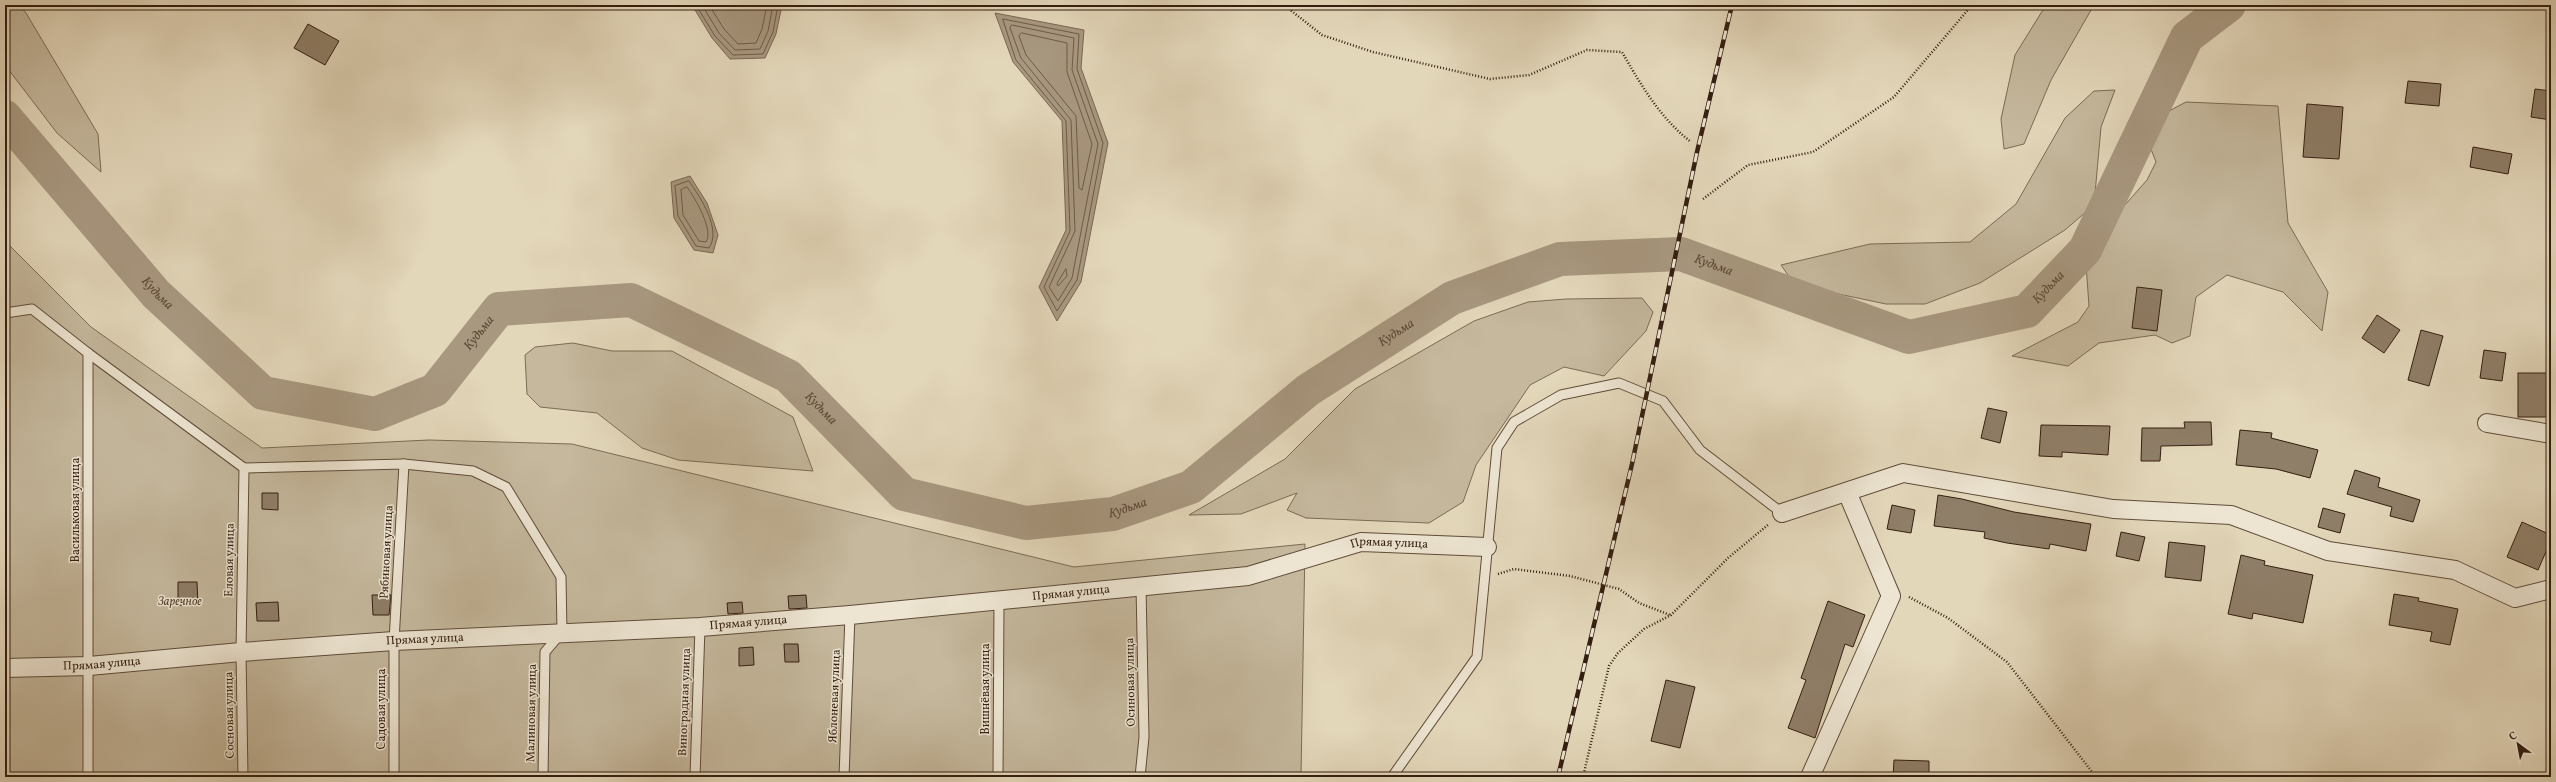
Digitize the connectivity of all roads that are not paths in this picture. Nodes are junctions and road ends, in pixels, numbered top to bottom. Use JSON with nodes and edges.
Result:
{"nodes":[{"id":1,"x":5,"y":313,"type":"edge"},
{"id":2,"x":88,"y":354,"type":"junction"},
{"id":3,"x":2487,"y":423,"type":"dead end"},
{"id":4,"x":2551,"y":434,"type":"edge"},
{"id":5,"x":404,"y":464,"type":"junction"},
{"id":6,"x":244,"y":468,"type":"junction"},
{"id":7,"x":1847,"y":492,"type":"junction"},
{"id":8,"x":1782,"y":513,"type":"joint"},
{"id":9,"x":1487,"y":546,"type":"junction"},
{"id":10,"x":1141,"y":586,"type":"junction"},
{"id":11,"x":2551,"y":589,"type":"edge"},
{"id":12,"x":998,"y":600,"type":"junction"},
{"id":13,"x":850,"y":616,"type":"junction"},
{"id":14,"x":700,"y":627,"type":"junction"},
{"id":15,"x":562,"y":632,"type":"junction"},
{"id":16,"x":394,"y":641,"type":"junction"},
{"id":17,"x":240,"y":652,"type":"junction"},
{"id":18,"x":89,"y":666,"type":"junction"},
{"id":19,"x":5,"y":668,"type":"edge"},
{"id":20,"x":88,"y":777,"type":"edge"},
{"id":21,"x":243,"y":777,"type":"edge"},
{"id":22,"x":394,"y":777,"type":"edge"},
{"id":23,"x":543,"y":777,"type":"edge"},
{"id":24,"x":695,"y":777,"type":"edge"},
{"id":25,"x":844,"y":777,"type":"edge"},
{"id":26,"x":998,"y":777,"type":"edge"},
{"id":27,"x":1140,"y":777,"type":"edge"},
{"id":28,"x":1392,"y":777,"type":"edge"},
{"id":29,"x":1810,"y":777,"type":"edge"}],
"edges":[{"from":1,"to":2,"type":"lane"},
{"from":2,"to":6,"type":"lane"},
{"from":2,"to":18,"type":"lane","name":"Васильковая улица"},
{"from":3,"to":4,"type":"street"},
{"from":5,"to":6,"type":"lane"},
{"from":5,"to":15,"type":"lane"},
{"from":5,"to":16,"type":"lane","name":"Рябиновая улица"},
{"from":6,"to":17,"type":"lane","name":"Еловая улица"},
{"from":7,"to":8,"type":"street"},
{"from":7,"to":11,"type":"street"},
{"from":7,"to":29,"type":"street"},
{"from":8,"to":9,"type":"lane"},
{"from":9,"to":10,"type":"street","name":"Прямая улица"},
{"from":9,"to":28,"type":"lane"},
{"from":10,"to":12,"type":"street","name":"Прямая улица"},
{"from":10,"to":27,"type":"lane","name":"Осиновая улица"},
{"from":12,"to":13,"type":"street","name":"Прямая улица"},
{"from":12,"to":26,"type":"lane","name":"Вишнёвая улица"},
{"from":13,"to":14,"type":"street","name":"Прямая улица"},
{"from":13,"to":25,"type":"lane","name":"Яблоневая улица"},
{"from":14,"to":15,"type":"street","name":"Прямая улица"},
{"from":14,"to":24,"type":"lane","name":"Виноградная улица"},
{"from":15,"to":16,"type":"street","name":"Прямая улица"},
{"from":15,"to":23,"type":"lane","name":"Малиновая улица"},
{"from":16,"to":17,"type":"street","name":"Прямая улица"},
{"from":16,"to":22,"type":"lane","name":"Садовая улица"},
{"from":17,"to":18,"type":"street","name":"Прямая улица"},
{"from":17,"to":21,"type":"lane","name":"Сосновая улица"},
{"from":18,"to":19,"type":"street","name":"Прямая улица"},
{"from":18,"to":20,"type":"lane","name":"Васильковая улица"}]}
